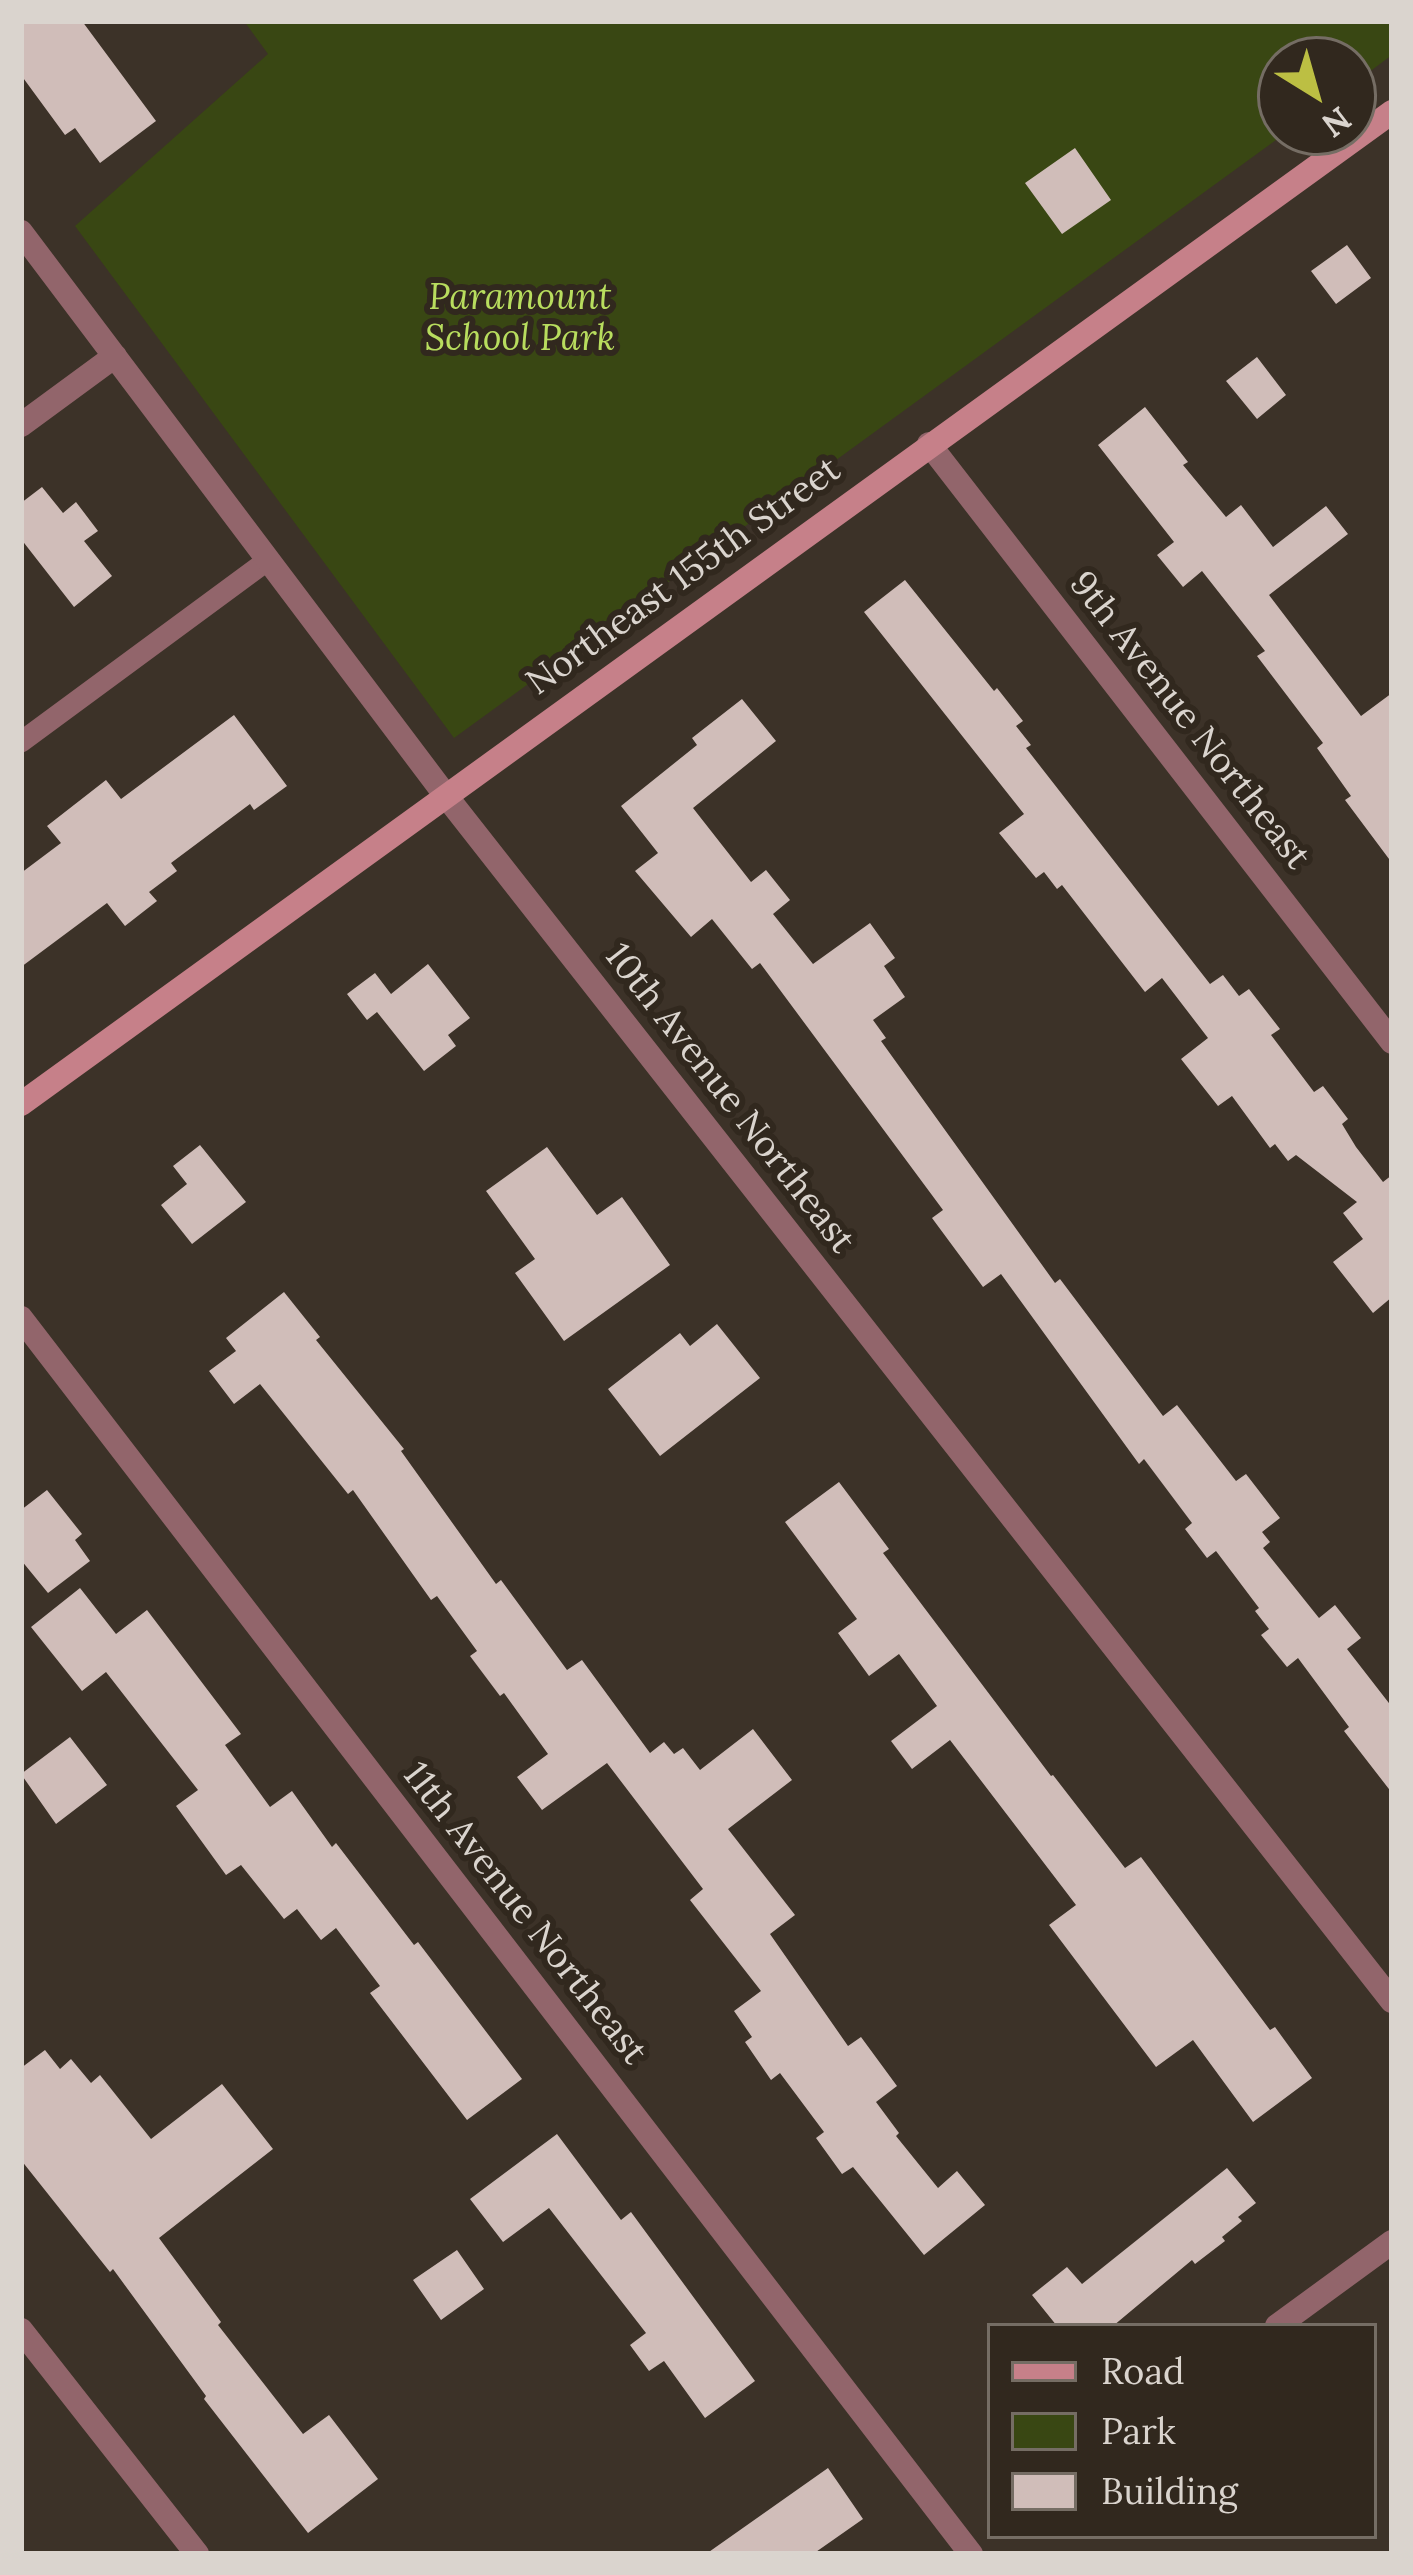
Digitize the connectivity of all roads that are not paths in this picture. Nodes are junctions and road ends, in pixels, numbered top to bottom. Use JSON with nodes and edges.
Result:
{"nodes":[{"id":1,"x":1392,"y":112,"type":"edge"},
{"id":2,"x":21,"y":232,"type":"edge"},
{"id":3,"x":115,"y":356,"type":"junction"},
{"id":4,"x":21,"y":424,"type":"edge"},
{"id":5,"x":929,"y":444,"type":"junction"},
{"id":6,"x":268,"y":560,"type":"junction"},
{"id":7,"x":21,"y":742,"type":"edge"},
{"id":8,"x":446,"y":796,"type":"junction"},
{"id":9,"x":1392,"y":1042,"type":"edge"},
{"id":10,"x":21,"y":1104,"type":"edge"},
{"id":11,"x":21,"y":1318,"type":"edge"},
{"id":12,"x":1392,"y":2001,"type":"edge"},
{"id":13,"x":1392,"y":2242,"type":"edge"},
{"id":14,"x":1281,"y":2323,"type":"edge"},
{"id":15,"x":21,"y":2330,"type":"edge"},
{"id":16,"x":968,"y":2553,"type":"edge"},
{"id":17,"x":197,"y":2554,"type":"edge"}],
"edges":[{"from":1,"to":5,"type":"street","name":"Northeast 155th Street"},
{"from":2,"to":3,"type":"street","name":"10th Avenue Northeast"},
{"from":3,"to":4,"type":"street"},
{"from":3,"to":6,"type":"street","name":"10th Avenue Northeast"},
{"from":5,"to":8,"type":"street","name":"Northeast 155th Street"},
{"from":5,"to":9,"type":"street","name":"9th Avenue Northeast"},
{"from":6,"to":7,"type":"lane"},
{"from":6,"to":8,"type":"street","name":"10th Avenue Northeast"},
{"from":8,"to":10,"type":"street","name":"Northeast 155th Street"},
{"from":8,"to":12,"type":"street","name":"10th Avenue Northeast"},
{"from":11,"to":16,"type":"street","name":"11th Avenue Northeast"},
{"from":13,"to":14,"type":"street"},
{"from":15,"to":17,"type":"street"}]}
